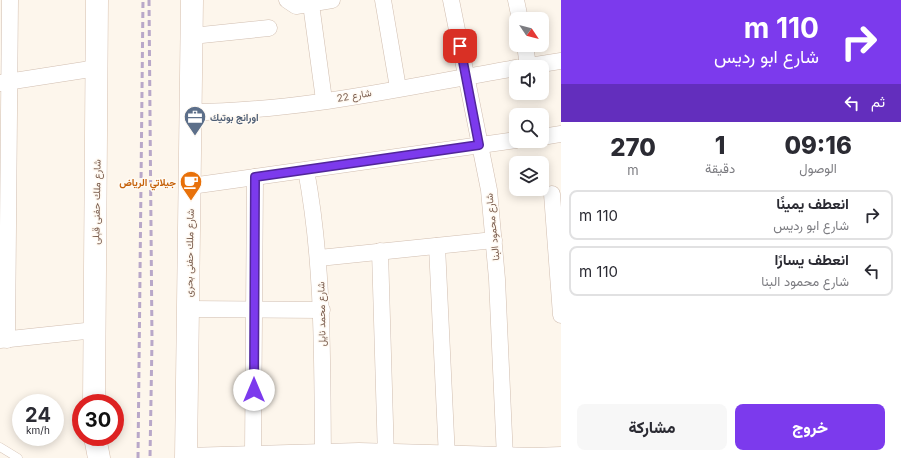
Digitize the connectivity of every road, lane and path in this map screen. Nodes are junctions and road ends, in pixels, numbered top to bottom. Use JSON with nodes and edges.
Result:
{"nodes":[{"id":1,"x":10,"y":0,"type":"edge"},
{"id":2,"x":97,"y":0,"type":"edge"},
{"id":3,"x":192,"y":0,"type":"edge"},
{"id":4,"x":383,"y":0,"type":"edge"},
{"id":5,"x":451,"y":0,"type":"edge"},
{"id":6,"x":516,"y":0,"type":"edge"},
{"id":7,"x":310,"y":2,"type":"edge"},
{"id":8,"x":519,"y":12,"type":"edge"},
{"id":9,"x":269,"y":28,"type":"dead end"},
{"id":10,"x":192,"y":36,"type":"junction"},
{"id":11,"x":561,"y":60,"type":"edge"},
{"id":12,"x":549,"y":62,"type":"edge"},
{"id":13,"x":97,"y":68,"type":"junction"},
{"id":14,"x":509,"y":69,"type":"edge"},
{"id":15,"x":466,"y":76,"type":"junction"},
{"id":16,"x":4,"y":82,"type":"edge"},
{"id":17,"x":398,"y":88,"type":"junction"},
{"id":18,"x":324,"y":100,"type":"junction"},
{"id":19,"x":191,"y":112,"type":"junction"},
{"id":20,"x":561,"y":134,"type":"edge"},
{"id":21,"x":549,"y":136,"type":"edge"},
{"id":22,"x":509,"y":141,"type":"edge"},
{"id":23,"x":479,"y":145,"type":"junction"},
{"id":24,"x":4,"y":168,"type":"edge"},
{"id":25,"x":306,"y":170,"type":"junction"},
{"id":26,"x":255,"y":177,"type":"junction"},
{"id":27,"x":191,"y":186,"type":"junction"},
{"id":28,"x":552,"y":194,"type":"dead end"},
{"id":29,"x":494,"y":240,"type":"junction"},
{"id":30,"x":437,"y":246,"type":"junction"},
{"id":31,"x":380,"y":251,"type":"junction"},
{"id":32,"x":319,"y":258,"type":"junction"},
{"id":33,"x":188,"y":310,"type":"junction"},
{"id":34,"x":254,"y":310,"type":"junction"},
{"id":35,"x":322,"y":310,"type":"junction"},
{"id":36,"x":561,"y":315,"type":"edge"},
{"id":37,"x":95,"y":330,"type":"junction"},
{"id":38,"x":3,"y":340,"type":"edge"},
{"id":39,"x":94,"y":394,"type":"edge"},
{"id":40,"x":97,"y":446,"type":"edge"},
{"id":41,"x":0,"y":447,"type":"edge"},
{"id":42,"x":253,"y":454,"type":"junction"},
{"id":43,"x":323,"y":454,"type":"edge"},
{"id":44,"x":386,"y":455,"type":"edge"},
{"id":45,"x":561,"y":455,"type":"edge"},
{"id":46,"x":447,"y":456,"type":"edge"},
{"id":47,"x":186,"y":457,"type":"edge"},
{"id":48,"x":505,"y":457,"type":"edge"},
{"id":49,"x":18,"y":458,"type":"edge"},
{"id":50,"x":99,"y":458,"type":"edge"}],
"edges":[{"from":1,"to":16,"type":"street"},
{"from":2,"to":13,"type":"street","name":"شارع ملك حفنى قبلى"},
{"from":3,"to":10,"type":"street","name":"شارع ملك حفنى بحرى"},
{"from":4,"to":17,"type":"street"},
{"from":5,"to":15,"type":"street","name":"شارع محمود البنا"},
{"from":6,"to":8,"type":"street"},
{"from":7,"to":18,"type":"street"},
{"from":9,"to":10,"type":"street"},
{"from":10,"to":19,"type":"street","name":"شارع ملك حفنى بحرى"},
{"from":11,"to":12,"type":"street","name":"شارع 22"},
{"from":13,"to":16,"type":"street"},
{"from":13,"to":37,"type":"street","name":"شارع ملك حفنى قبلى"},
{"from":14,"to":15,"type":"street","name":"شارع 22"},
{"from":15,"to":17,"type":"street","name":"شارع 22"},
{"from":15,"to":23,"type":"street","name":"شارع محمود البنا"},
{"from":16,"to":24,"type":"street"},
{"from":17,"to":18,"type":"street","name":"شارع 22"},
{"from":18,"to":19,"type":"street","name":"شارع 22"},
{"from":19,"to":27,"type":"street","name":"شارع ملك حفنى بحرى"},
{"from":20,"to":21,"type":"street"},
{"from":22,"to":23,"type":"street"},
{"from":23,"to":25,"type":"street"},
{"from":23,"to":29,"type":"street","name":"شارع محمود البنا"},
{"from":24,"to":38,"type":"street"},
{"from":25,"to":26,"type":"street"},
{"from":25,"to":32,"type":"street","name":"شارع محمد نايل"},
{"from":26,"to":27,"type":"street"},
{"from":26,"to":34,"type":"street"},
{"from":27,"to":33,"type":"street","name":"شارع ملك حفنى بحرى"},
{"from":28,"to":36,"type":"street"},
{"from":29,"to":30,"type":"street"},
{"from":29,"to":48,"type":"street","name":"شارع محمود البنا"},
{"from":30,"to":31,"type":"street"},
{"from":30,"to":46,"type":"street"},
{"from":31,"to":32,"type":"street"},
{"from":31,"to":44,"type":"street"},
{"from":32,"to":35,"type":"street","name":"شارع محمد نايل"},
{"from":33,"to":34,"type":"street"},
{"from":33,"to":47,"type":"street","name":"شارع ملك حفنى بحرى"},
{"from":34,"to":35,"type":"street"},
{"from":34,"to":42,"type":"street"},
{"from":35,"to":43,"type":"street","name":"شارع محمد نايل"},
{"from":37,"to":38,"type":"street"},
{"from":37,"to":39,"type":"street","name":"شارع ملك حفنى قبلى"},
{"from":40,"to":50,"type":"street"},
{"from":41,"to":49,"type":"lane"},
{"from":42,"to":43,"type":"street"},
{"from":42,"to":47,"type":"street"},
{"from":43,"to":44,"type":"street"},
{"from":44,"to":46,"type":"street"},
{"from":45,"to":48,"type":"street"},
{"from":46,"to":48,"type":"street"}]}
